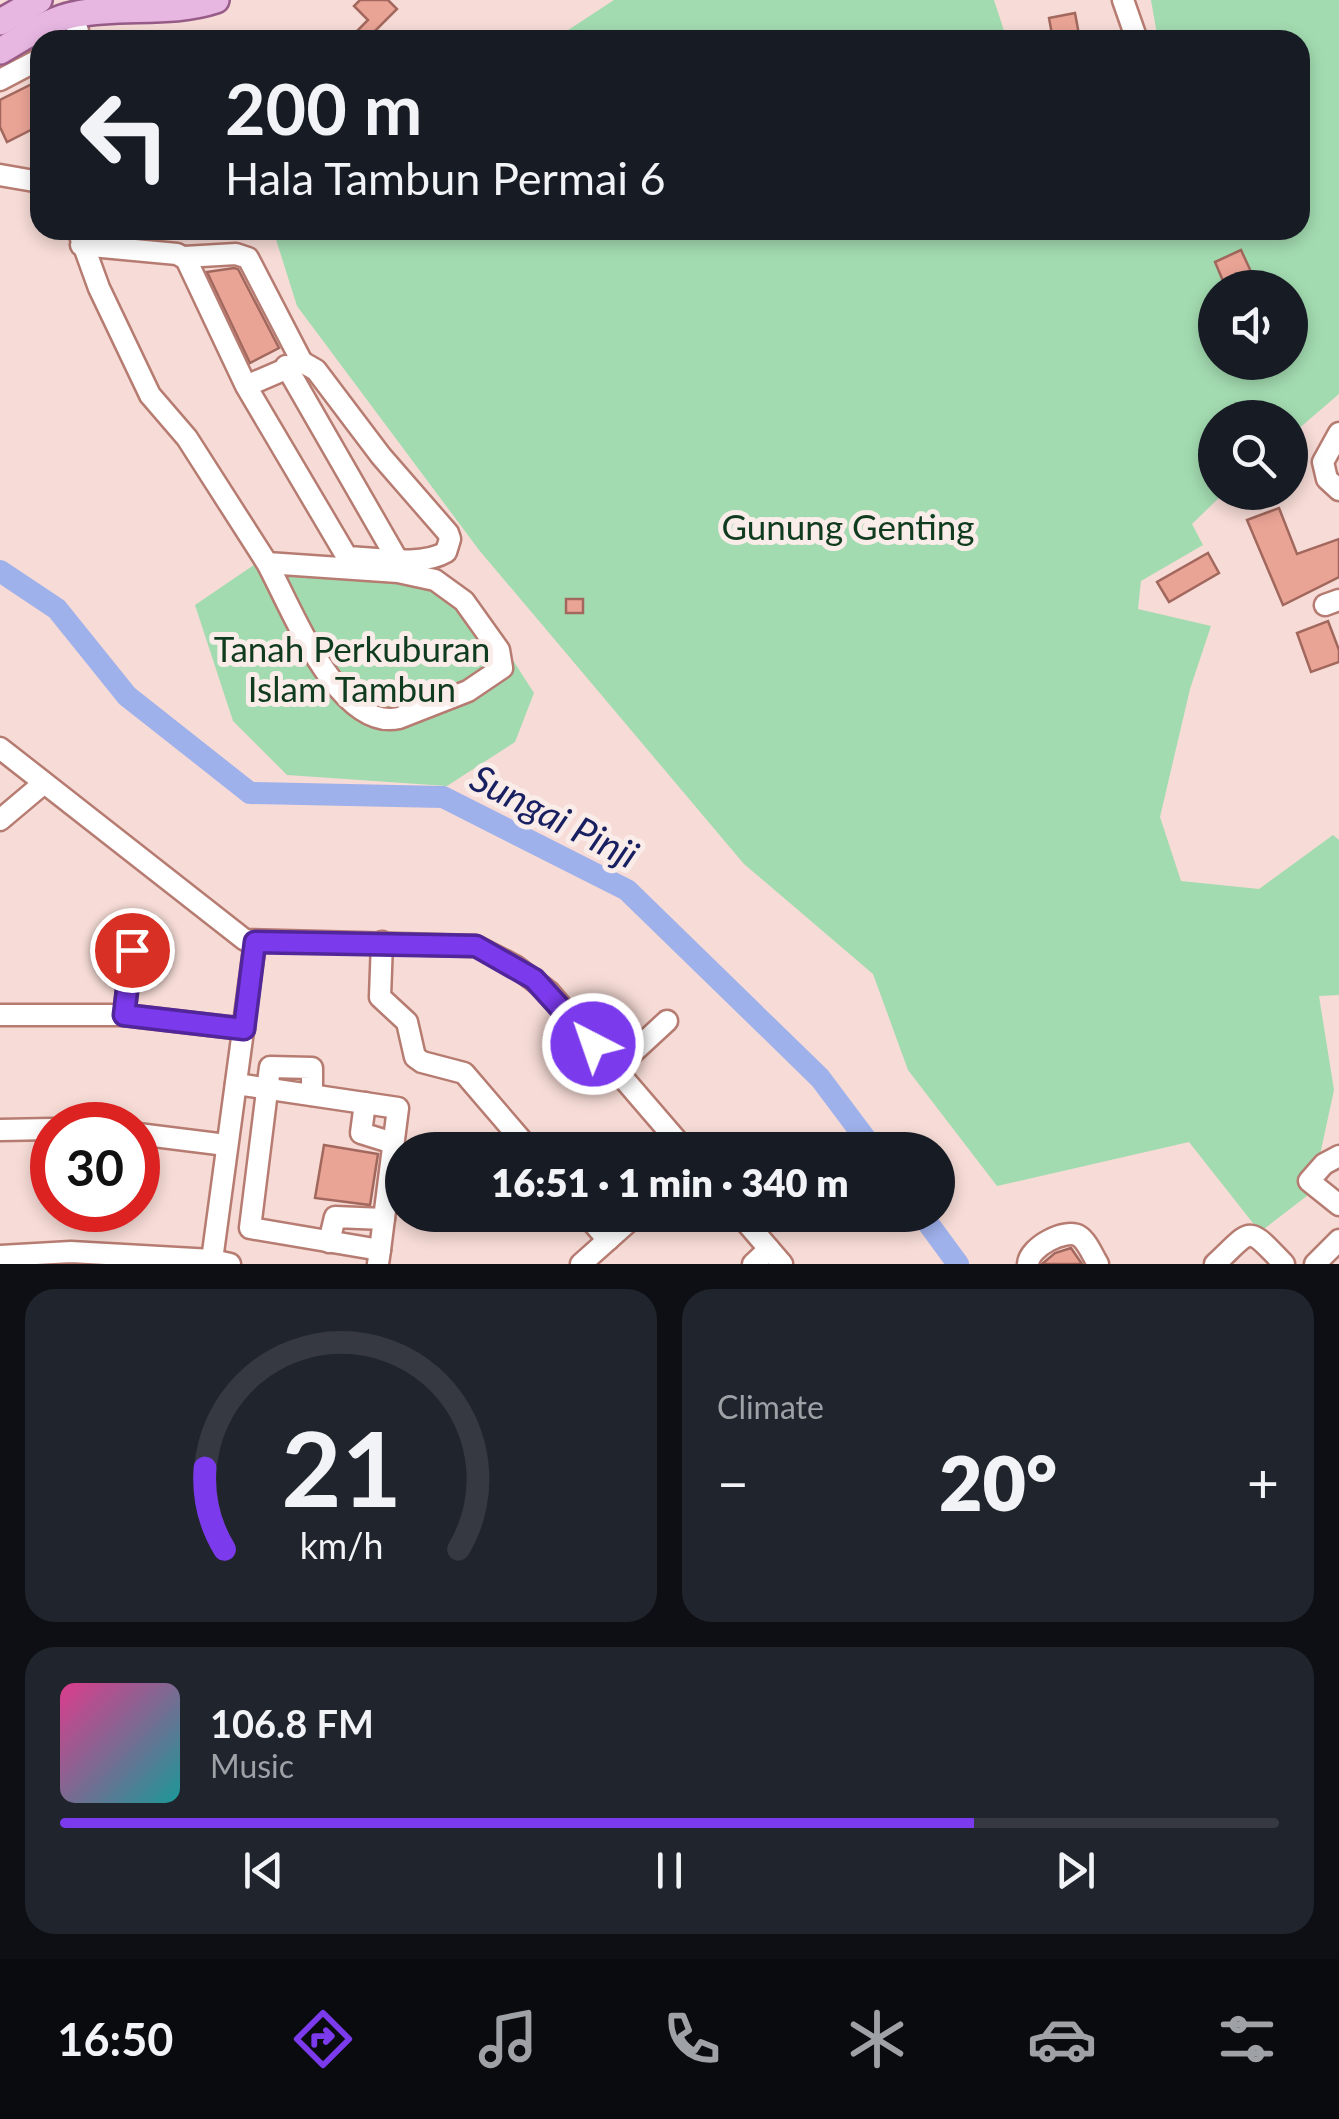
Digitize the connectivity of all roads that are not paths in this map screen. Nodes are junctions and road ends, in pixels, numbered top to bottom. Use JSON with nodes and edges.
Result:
{"nodes":[{"id":1,"x":39,"y":0,"type":"edge"},
{"id":2,"x":216,"y":0,"type":"edge"},
{"id":3,"x":1123,"y":0,"type":"edge"},
{"id":4,"x":177,"y":5,"type":"edge"},
{"id":5,"x":0,"y":22,"type":"edge"},
{"id":6,"x":74,"y":27,"type":"edge"},
{"id":7,"x":1134,"y":30,"type":"edge"},
{"id":8,"x":30,"y":41,"type":"edge"},
{"id":9,"x":0,"y":51,"type":"edge"},
{"id":10,"x":30,"y":64,"type":"edge"},
{"id":11,"x":0,"y":80,"type":"edge"},
{"id":12,"x":0,"y":175,"type":"edge"},
{"id":13,"x":30,"y":180,"type":"edge"},
{"id":14,"x":80,"y":240,"type":"edge"},
{"id":15,"x":91,"y":240,"type":"edge"},
{"id":16,"x":184,"y":256,"type":"junction"},
{"id":17,"x":294,"y":364,"type":"junction"},
{"id":18,"x":246,"y":386,"type":"junction"},
{"id":19,"x":1339,"y":433,"type":"edge"},
{"id":20,"x":1339,"y":490,"type":"edge"},
{"id":21,"x":397,"y":559,"type":"junction"},
{"id":22,"x":268,"y":563,"type":"junction"},
{"id":23,"x":0,"y":748,"type":"edge"},
{"id":24,"x":44,"y":783,"type":"junction"},
{"id":25,"x":0,"y":820,"type":"edge"},
{"id":26,"x":255,"y":942,"type":"junction"},
{"id":27,"x":382,"y":942,"type":"junction"},
{"id":28,"x":132,"y":950,"type":"dead end"},
{"id":29,"x":0,"y":1014,"type":"edge"},
{"id":30,"x":124,"y":1015,"type":"junction"},
{"id":31,"x":667,"y":1021,"type":"dead end"},
{"id":32,"x":244,"y":1029,"type":"junction"},
{"id":33,"x":615,"y":1069,"type":"junction"},
{"id":34,"x":236,"y":1084,"type":"junction"},
{"id":35,"x":266,"y":1088,"type":"junction"},
{"id":36,"x":365,"y":1103,"type":"junction"},
{"id":37,"x":30,"y":1129,"type":"edge"},
{"id":38,"x":0,"y":1130,"type":"edge"},
{"id":39,"x":395,"y":1132,"type":"edge"},
{"id":40,"x":515,"y":1132,"type":"edge"},
{"id":41,"x":669,"y":1132,"type":"edge"},
{"id":42,"x":160,"y":1137,"type":"edge"},
{"id":43,"x":385,"y":1141,"type":"edge"},
{"id":44,"x":226,"y":1145,"type":"junction"},
{"id":45,"x":1339,"y":1156,"type":"edge"},
{"id":46,"x":1339,"y":1205,"type":"edge"},
{"id":47,"x":385,"y":1210,"type":"edge"},
{"id":48,"x":384,"y":1218,"type":"junction"},
{"id":49,"x":601,"y":1232,"type":"edge"},
{"id":50,"x":617,"y":1232,"type":"edge"},
{"id":51,"x":755,"y":1232,"type":"edge"},
{"id":52,"x":608,"y":1240,"type":"junction"},
{"id":53,"x":1339,"y":1240,"type":"edge"},
{"id":54,"x":329,"y":1242,"type":"junction"},
{"id":55,"x":0,"y":1256,"type":"edge"},
{"id":56,"x":776,"y":1256,"type":"edge"},
{"id":57,"x":379,"y":1257,"type":"edge"},
{"id":58,"x":1229,"y":1260,"type":"edge"},
{"id":59,"x":221,"y":1262,"type":"edge"},
{"id":60,"x":581,"y":1264,"type":"edge"},
{"id":61,"x":753,"y":1264,"type":"edge"},
{"id":62,"x":1028,"y":1264,"type":"edge"},
{"id":63,"x":1098,"y":1264,"type":"edge"},
{"id":64,"x":1284,"y":1264,"type":"edge"},
{"id":65,"x":1314,"y":1264,"type":"edge"}],
"edges":[{"from":1,"to":5,"type":"main road"},
{"from":2,"to":4,"type":"main road"},
{"from":3,"to":7,"type":"street"},
{"from":4,"to":6,"type":"main road"},
{"from":8,"to":9,"type":"main road"},
{"from":10,"to":11,"type":"street"},
{"from":12,"to":13,"type":"street"},
{"from":14,"to":22,"type":"street"},
{"from":15,"to":16,"type":"street"},
{"from":16,"to":17,"type":"street"},
{"from":16,"to":18,"type":"street"},
{"from":17,"to":18,"type":"street"},
{"from":17,"to":21,"type":"street"},
{"from":17,"to":21,"type":"street"},
{"from":18,"to":21,"type":"street"},
{"from":19,"to":20,"type":"street"},
{"from":22,"to":22,"type":"street"},
{"from":23,"to":24,"type":"street"},
{"from":24,"to":25,"type":"street"},
{"from":24,"to":26,"type":"street"},
{"from":26,"to":27,"type":"street"},
{"from":26,"to":32,"type":"street"},
{"from":27,"to":33,"type":"street"},
{"from":27,"to":40,"type":"street"},
{"from":28,"to":30,"type":"street"},
{"from":29,"to":30,"type":"street"},
{"from":30,"to":32,"type":"street"},
{"from":31,"to":33,"type":"street"},
{"from":32,"to":34,"type":"street"},
{"from":33,"to":41,"type":"street"},
{"from":34,"to":35,"type":"street"},
{"from":34,"to":44,"type":"street"},
{"from":35,"to":36,"type":"street"},
{"from":35,"to":54,"type":"street"},
{"from":36,"to":39,"type":"street"},
{"from":36,"to":43,"type":"street"},
{"from":37,"to":38,"type":"street"},
{"from":42,"to":44,"type":"street"},
{"from":44,"to":59,"type":"street"},
{"from":45,"to":46,"type":"street"},
{"from":47,"to":48,"type":"street"},
{"from":48,"to":54,"type":"street"},
{"from":48,"to":57,"type":"street"},
{"from":49,"to":52,"type":"street"},
{"from":50,"to":52,"type":"street"},
{"from":51,"to":56,"type":"street"},
{"from":52,"to":60,"type":"street"},
{"from":53,"to":65,"type":"street"},
{"from":54,"to":57,"type":"street"},
{"from":55,"to":59,"type":"street"},
{"from":56,"to":61,"type":"street"},
{"from":58,"to":64,"type":"street"},
{"from":62,"to":63,"type":"street"}]}
